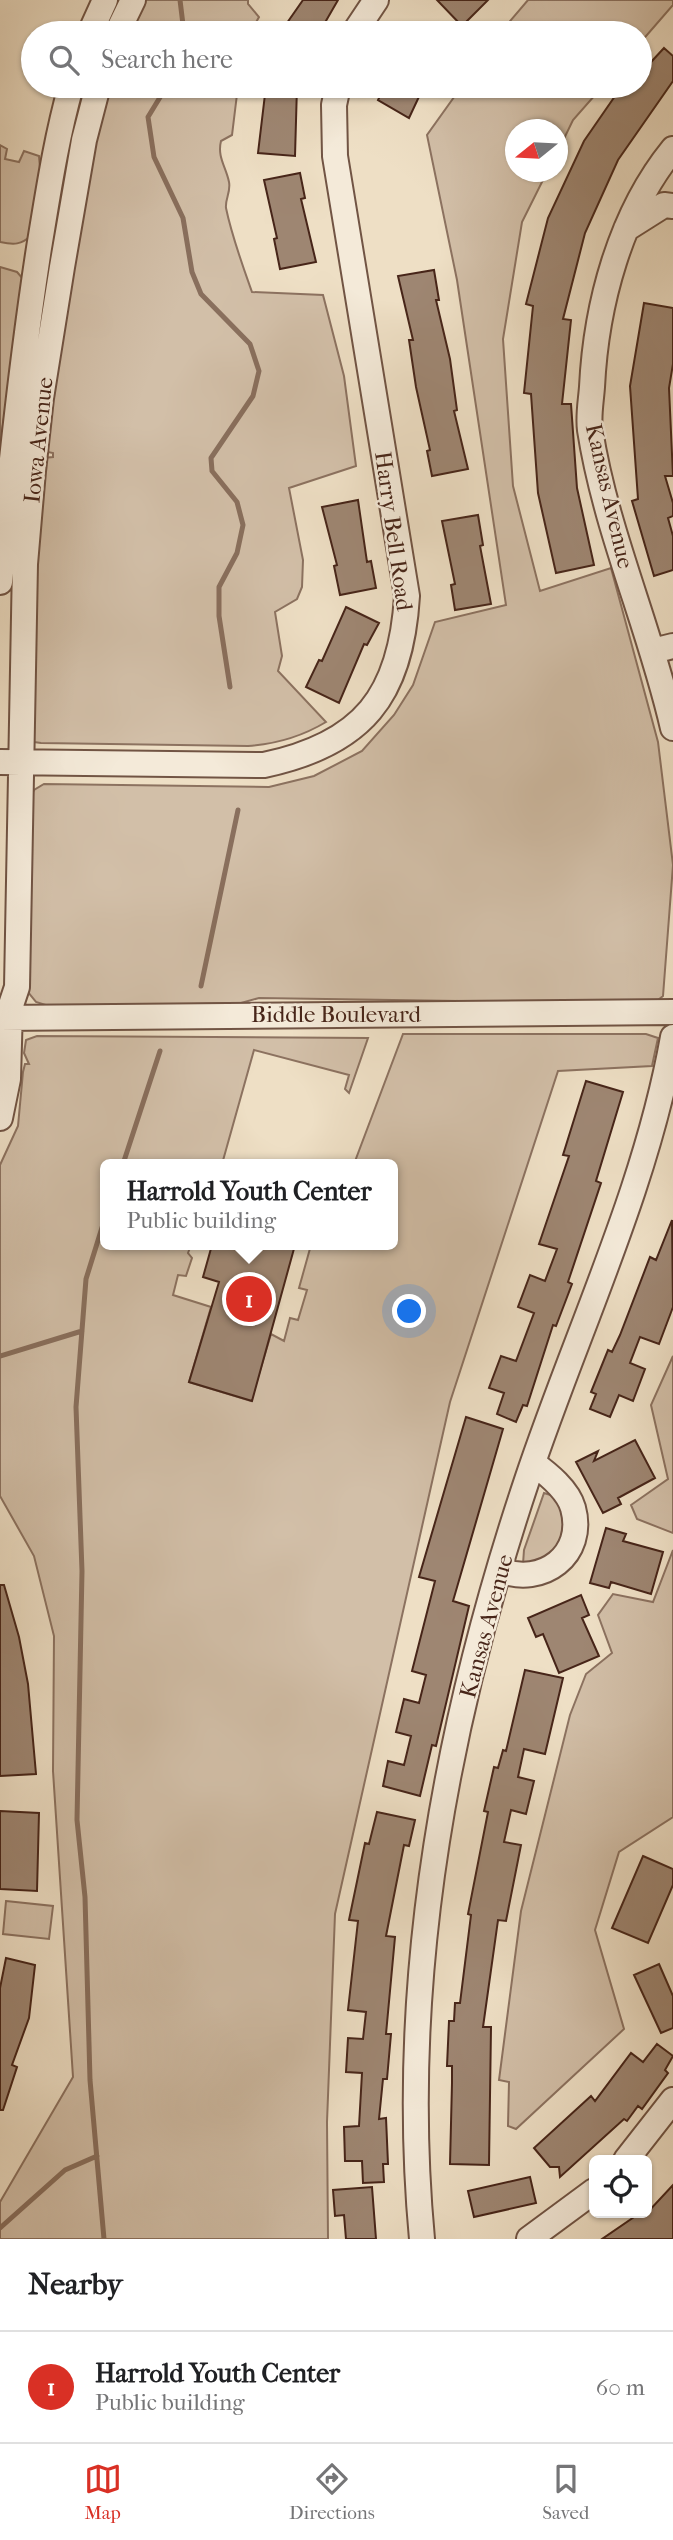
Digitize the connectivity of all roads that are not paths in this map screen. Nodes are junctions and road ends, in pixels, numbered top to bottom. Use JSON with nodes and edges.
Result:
{"nodes":[{"id":1,"x":105,"y":0,"type":"edge"},
{"id":2,"x":132,"y":0,"type":"edge"},
{"id":3,"x":376,"y":0,"type":"edge"},
{"id":4,"x":95,"y":21,"type":"edge"},
{"id":5,"x":122,"y":21,"type":"edge"},
{"id":6,"x":362,"y":21,"type":"edge"},
{"id":7,"x":69,"y":98,"type":"edge"},
{"id":8,"x":95,"y":98,"type":"edge"},
{"id":9,"x":335,"y":98,"type":"edge"},
{"id":10,"x":673,"y":149,"type":"edge"},
{"id":11,"x":673,"y":206,"type":"edge"},
{"id":12,"x":626,"y":229,"type":"junction"},
{"id":13,"x":14,"y":469,"type":"edge"},
{"id":14,"x":0,"y":582,"type":"edge"},
{"id":15,"x":663,"y":648,"type":"edge"},
{"id":16,"x":673,"y":727,"type":"edge"},
{"id":17,"x":11,"y":763,"type":"edge"},
{"id":18,"x":5,"y":1008,"type":"edge"},
{"id":19,"x":673,"y":1013,"type":"edge"},
{"id":20,"x":673,"y":1037,"type":"edge"},
{"id":21,"x":0,"y":1118,"type":"edge"},
{"id":22,"x":533,"y":1463,"type":"junction"},
{"id":23,"x":500,"y":1570,"type":"junction"},
{"id":24,"x":673,"y":2100,"type":"edge"},
{"id":25,"x":630,"y":2155,"type":"edge"},
{"id":26,"x":589,"y":2195,"type":"edge"},
{"id":27,"x":428,"y":2235,"type":"edge"},
{"id":28,"x":529,"y":2239,"type":"edge"}],
"edges":[{"from":1,"to":4,"type":"street"},
{"from":2,"to":5,"type":"street"},
{"from":3,"to":6,"type":"street"},
{"from":7,"to":13,"type":"street","name":"Iowa Avenue"},
{"from":8,"to":13,"type":"street","name":"Iowa Avenue"},
{"from":9,"to":17,"type":"street","name":"Harry Bell Road"},
{"from":10,"to":12,"type":"street","name":"Kansas Avenue"},
{"from":11,"to":12,"type":"street"},
{"from":12,"to":15,"type":"street","name":"Kansas Avenue"},
{"from":13,"to":14,"type":"street","name":"Iowa Avenue"},
{"from":13,"to":17,"type":"street","name":"Iowa Avenue"},
{"from":15,"to":16,"type":"street","name":"Kansas Avenue"},
{"from":17,"to":18,"type":"street","name":"Iowa Avenue"},
{"from":18,"to":19,"type":"street","name":"Biddle Boulevard"},
{"from":18,"to":21,"type":"street","name":"Iowa Avenue"},
{"from":20,"to":22,"type":"street","name":"Kansas Avenue"},
{"from":22,"to":23,"type":"street","name":"Kansas Avenue"},
{"from":22,"to":23,"type":"street"},
{"from":23,"to":27,"type":"street","name":"Kansas Avenue"},
{"from":24,"to":25,"type":"street"},
{"from":26,"to":28,"type":"street"}]}
